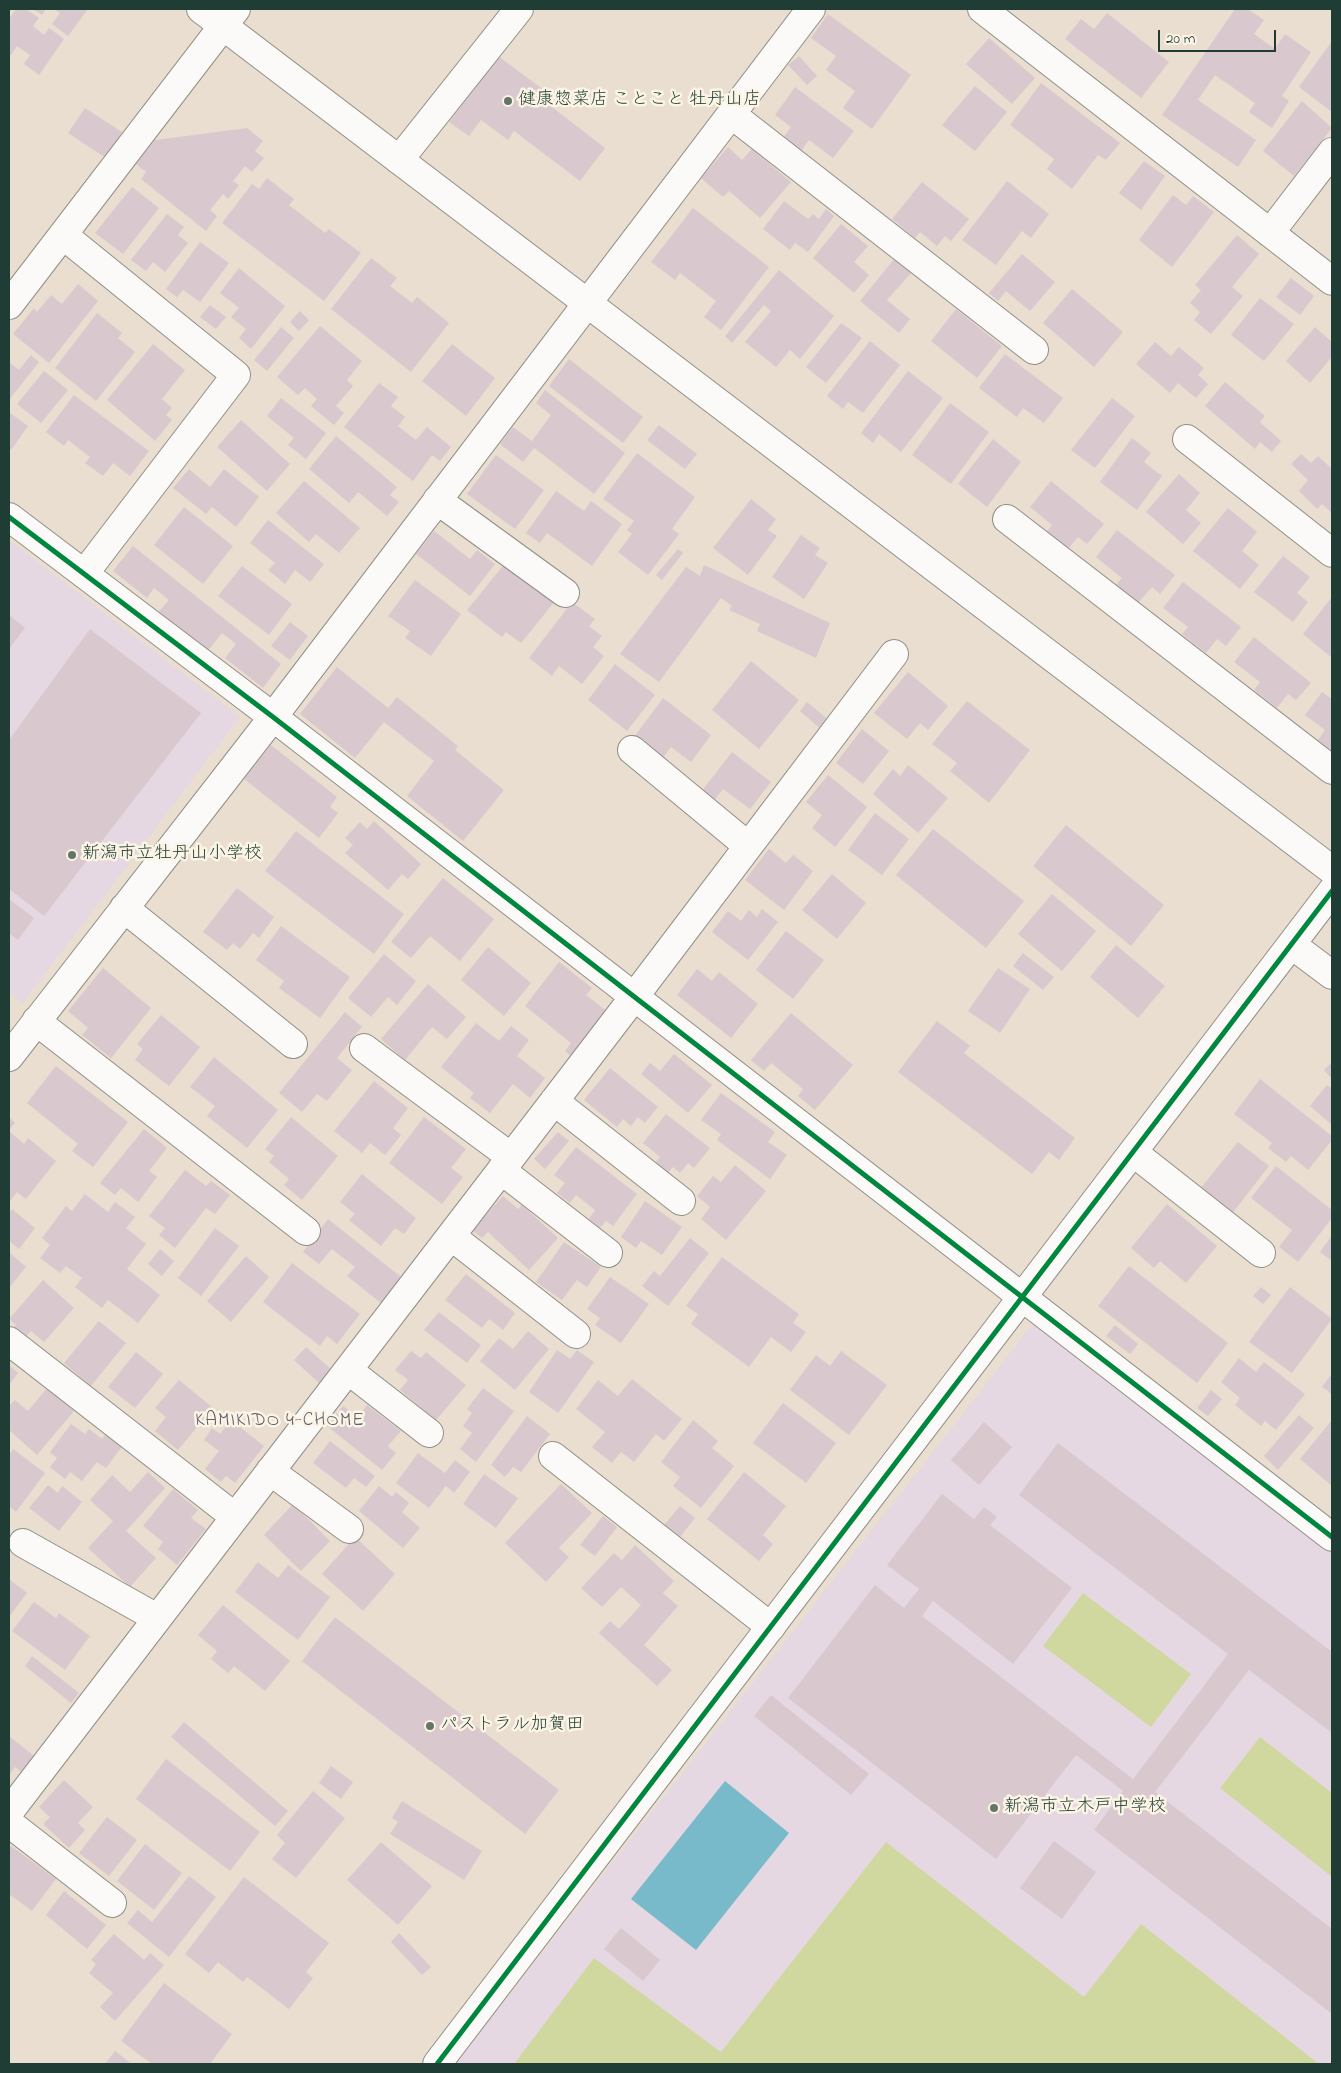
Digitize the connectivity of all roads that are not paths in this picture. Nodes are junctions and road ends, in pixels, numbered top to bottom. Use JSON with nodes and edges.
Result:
{"nodes":[{"id":1,"x":201,"y":9,"type":"edge"},
{"id":2,"x":519,"y":9,"type":"edge"},
{"id":3,"x":811,"y":9,"type":"edge"},
{"id":4,"x":982,"y":9,"type":"edge"},
{"id":5,"x":230,"y":17,"type":"edge"},
{"id":6,"x":731,"y":114,"type":"junction"},
{"id":7,"x":1332,"y":152,"type":"edge"},
{"id":8,"x":399,"y":160,"type":"junction"},
{"id":9,"x":1270,"y":233,"type":"junction"},
{"id":10,"x":63,"y":235,"type":"junction"},
{"id":11,"x":1332,"y":281,"type":"edge"},
{"id":12,"x":587,"y":302,"type":"junction"},
{"id":13,"x":9,"y":306,"type":"edge"},
{"id":14,"x":1034,"y":350,"type":"dead end"},
{"id":15,"x":1187,"y":439,"type":"dead end"},
{"id":16,"x":437,"y":500,"type":"junction"},
{"id":17,"x":9,"y":517,"type":"edge"},
{"id":18,"x":1007,"y":519,"type":"dead end"},
{"id":19,"x":1332,"y":553,"type":"edge"},
{"id":20,"x":84,"y":574,"type":"junction"},
{"id":21,"x":565,"y":593,"type":"dead end"},
{"id":22,"x":894,"y":654,"type":"dead end"},
{"id":23,"x":273,"y":717,"type":"junction"},
{"id":24,"x":632,"y":750,"type":"dead end"},
{"id":25,"x":1332,"y":770,"type":"edge"},
{"id":26,"x":748,"y":846,"type":"junction"},
{"id":27,"x":1332,"y":870,"type":"edge"},
{"id":28,"x":1332,"y":891,"type":"edge"},
{"id":29,"x":124,"y":908,"type":"junction"},
{"id":30,"x":1292,"y":944,"type":"junction"},
{"id":31,"x":1332,"y":975,"type":"edge"},
{"id":32,"x":634,"y":997,"type":"junction"},
{"id":33,"x":36,"y":1022,"type":"junction"},
{"id":34,"x":293,"y":1044,"type":"dead end"},
{"id":35,"x":364,"y":1048,"type":"dead end"},
{"id":36,"x":9,"y":1057,"type":"edge"},
{"id":37,"x":554,"y":1101,"type":"junction"},
{"id":38,"x":1134,"y":1153,"type":"junction"},
{"id":39,"x":506,"y":1163,"type":"junction"},
{"id":40,"x":681,"y":1201,"type":"dead end"},
{"id":41,"x":306,"y":1231,"type":"dead end"},
{"id":42,"x":451,"y":1236,"type":"junction"},
{"id":43,"x":608,"y":1253,"type":"dead end"},
{"id":44,"x":1262,"y":1253,"type":"dead end"},
{"id":45,"x":1022,"y":1298,"type":"junction"},
{"id":46,"x":576,"y":1334,"type":"dead end"},
{"id":47,"x":9,"y":1341,"type":"edge"},
{"id":48,"x":348,"y":1370,"type":"junction"},
{"id":49,"x":429,"y":1433,"type":"dead end"},
{"id":50,"x":553,"y":1456,"type":"dead end"},
{"id":51,"x":270,"y":1470,"type":"junction"},
{"id":52,"x":235,"y":1517,"type":"junction"},
{"id":53,"x":349,"y":1529,"type":"dead end"},
{"id":54,"x":1332,"y":1538,"type":"edge"},
{"id":55,"x":23,"y":1544,"type":"dead end"},
{"id":56,"x":157,"y":1618,"type":"junction"},
{"id":57,"x":771,"y":1627,"type":"junction"},
{"id":58,"x":9,"y":1812,"type":"edge"},
{"id":59,"x":9,"y":1823,"type":"edge"},
{"id":60,"x":112,"y":1903,"type":"dead end"},
{"id":61,"x":437,"y":2064,"type":"edge"}],
"edges":[{"from":1,"to":5,"type":"street"},
{"from":2,"to":8,"type":"street"},
{"from":3,"to":6,"type":"street"},
{"from":4,"to":9,"type":"street"},
{"from":5,"to":8,"type":"street"},
{"from":5,"to":10,"type":"street"},
{"from":6,"to":12,"type":"street"},
{"from":6,"to":14,"type":"street"},
{"from":7,"to":9,"type":"street"},
{"from":8,"to":12,"type":"street"},
{"from":9,"to":11,"type":"street"},
{"from":10,"to":13,"type":"street"},
{"from":10,"to":20,"type":"street"},
{"from":12,"to":16,"type":"street"},
{"from":12,"to":27,"type":"street"},
{"from":15,"to":19,"type":"street"},
{"from":16,"to":21,"type":"street"},
{"from":16,"to":23,"type":"street"},
{"from":17,"to":20,"type":"street"},
{"from":18,"to":25,"type":"street"},
{"from":20,"to":23,"type":"street"},
{"from":22,"to":26,"type":"street"},
{"from":23,"to":29,"type":"street"},
{"from":23,"to":32,"type":"street"},
{"from":24,"to":26,"type":"street"},
{"from":26,"to":32,"type":"street"},
{"from":28,"to":30,"type":"street"},
{"from":29,"to":33,"type":"street"},
{"from":29,"to":34,"type":"street"},
{"from":30,"to":31,"type":"street"},
{"from":30,"to":38,"type":"street"},
{"from":32,"to":37,"type":"street"},
{"from":32,"to":45,"type":"street"},
{"from":33,"to":36,"type":"street"},
{"from":33,"to":41,"type":"street"},
{"from":35,"to":39,"type":"street"},
{"from":37,"to":39,"type":"street"},
{"from":37,"to":40,"type":"street"},
{"from":38,"to":44,"type":"street"},
{"from":38,"to":45,"type":"street"},
{"from":39,"to":42,"type":"street"},
{"from":39,"to":43,"type":"street"},
{"from":42,"to":46,"type":"street"},
{"from":42,"to":48,"type":"street"},
{"from":45,"to":54,"type":"street"},
{"from":45,"to":57,"type":"street"},
{"from":47,"to":52,"type":"street"},
{"from":48,"to":49,"type":"street"},
{"from":48,"to":51,"type":"street"},
{"from":50,"to":57,"type":"street"},
{"from":51,"to":52,"type":"street"},
{"from":51,"to":53,"type":"street"},
{"from":52,"to":56,"type":"street"},
{"from":55,"to":56,"type":"street"},
{"from":56,"to":58,"type":"street"},
{"from":57,"to":61,"type":"street"},
{"from":59,"to":60,"type":"street"}]}
